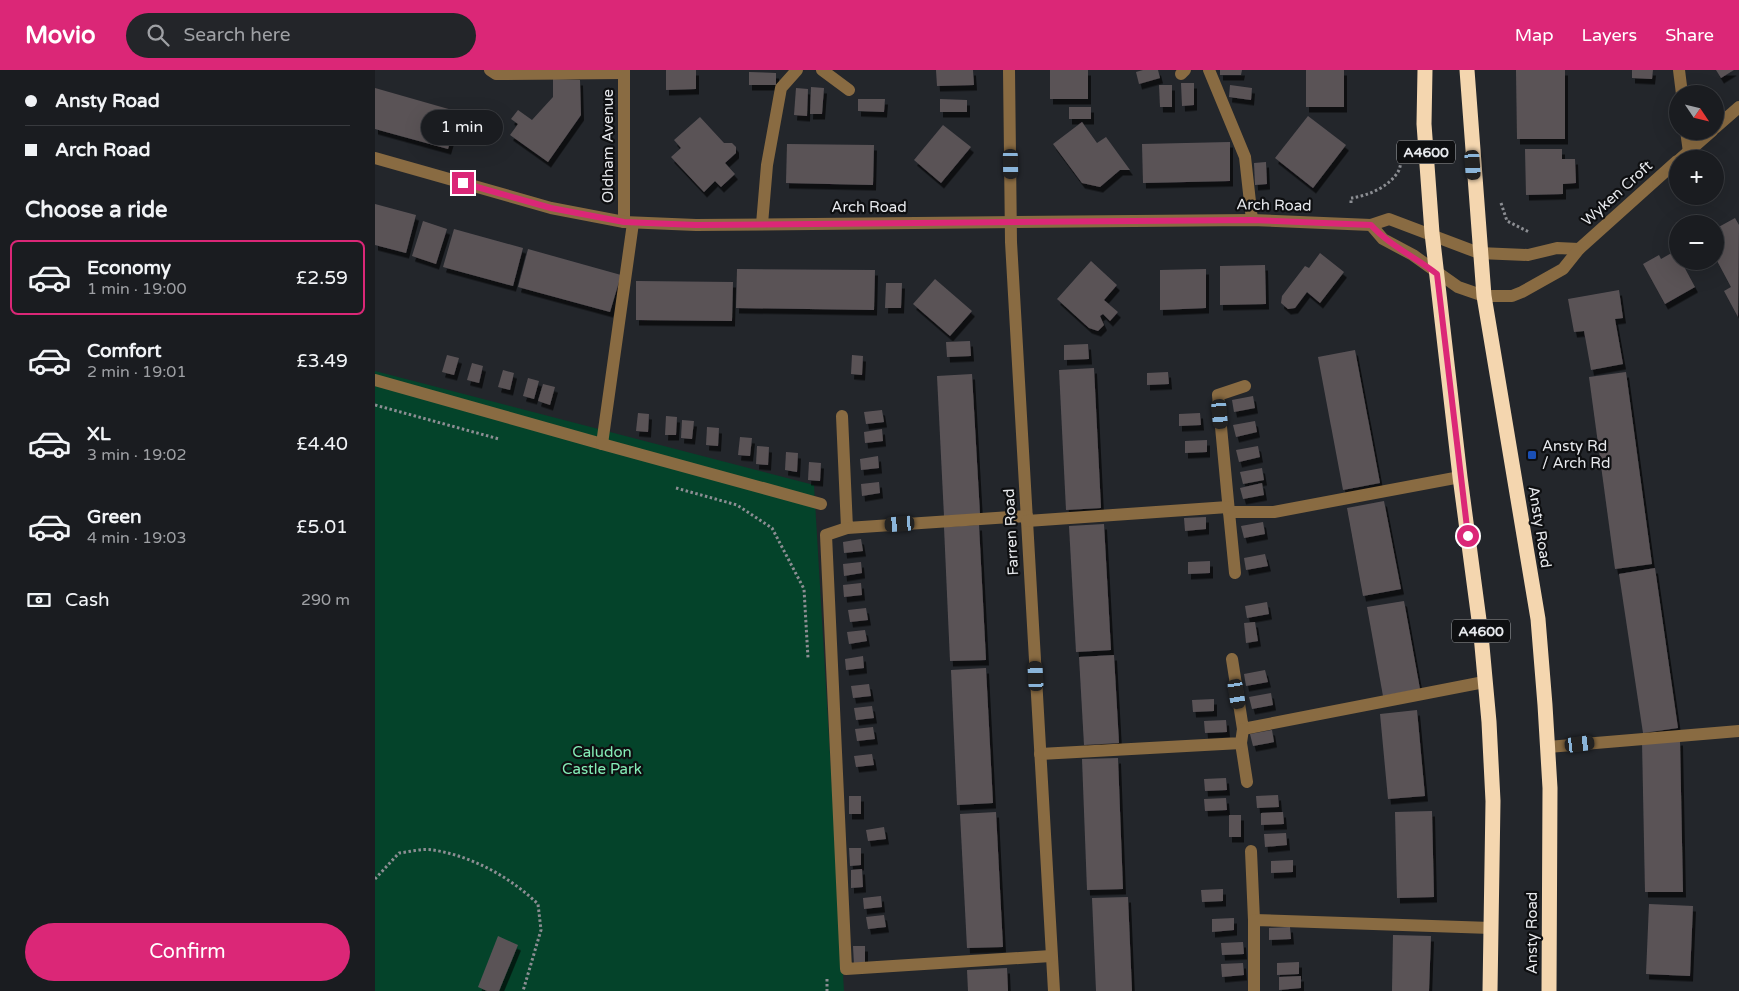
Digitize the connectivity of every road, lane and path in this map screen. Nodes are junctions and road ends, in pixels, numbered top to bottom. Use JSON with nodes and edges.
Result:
{"nodes":[{"id":1,"x":490,"y":70,"type":"edge"},
{"id":2,"x":797,"y":70,"type":"edge"},
{"id":3,"x":822,"y":70,"type":"edge"},
{"id":4,"x":1009,"y":70,"type":"edge"},
{"id":5,"x":1209,"y":70,"type":"edge"},
{"id":6,"x":1425,"y":70,"type":"edge"},
{"id":7,"x":1467,"y":70,"type":"edge"},
{"id":8,"x":1679,"y":70,"type":"edge"},
{"id":9,"x":624,"y":71,"type":"edge"},
{"id":10,"x":1681,"y":85,"type":"edge"},
{"id":11,"x":849,"y":90,"type":"dead end"},
{"id":12,"x":1739,"y":107,"type":"edge"},
{"id":13,"x":1724,"y":120,"type":"edge"},
{"id":14,"x":1702,"y":140,"type":"edge"},
{"id":15,"x":1404,"y":147,"type":"dead end"},
{"id":16,"x":1690,"y":150,"type":"edge"},
{"id":17,"x":375,"y":158,"type":"edge"},
{"id":18,"x":1669,"y":169,"type":"edge"},
{"id":19,"x":1499,"y":197,"type":"dead end"},
{"id":20,"x":1252,"y":220,"type":"junction"},
{"id":21,"x":628,"y":222,"type":"junction"},
{"id":22,"x":1011,"y":222,"type":"junction"},
{"id":23,"x":1349,"y":223,"type":"junction"},
{"id":24,"x":761,"y":224,"type":"junction"},
{"id":25,"x":1371,"y":225,"type":"junction"},
{"id":26,"x":1534,"y":232,"type":"dead end"},
{"id":27,"x":1432,"y":234,"type":"junction"},
{"id":28,"x":1579,"y":249,"type":"junction"},
{"id":29,"x":1479,"y":253,"type":"junction"},
{"id":30,"x":1437,"y":274,"type":"junction"},
{"id":31,"x":1484,"y":296,"type":"junction"},
{"id":32,"x":375,"y":380,"type":"edge"},
{"id":33,"x":1245,"y":386,"type":"dead end"},
{"id":34,"x":375,"y":405,"type":"edge"},
{"id":35,"x":842,"y":416,"type":"dead end"},
{"id":36,"x":508,"y":442,"type":"dead end"},
{"id":37,"x":602,"y":444,"type":"junction"},
{"id":38,"x":1460,"y":477,"type":"junction"},
{"id":39,"x":670,"y":487,"type":"dead end"},
{"id":40,"x":821,"y":504,"type":"dead end"},
{"id":41,"x":1228,"y":510,"type":"junction"},
{"id":42,"x":1027,"y":518,"type":"junction"},
{"id":43,"x":847,"y":528,"type":"junction"},
{"id":44,"x":1235,"y":573,"type":"dead end"},
{"id":45,"x":1231,"y":659,"type":"dead end"},
{"id":46,"x":809,"y":668,"type":"dead end"},
{"id":47,"x":1484,"y":682,"type":"junction"},
{"id":48,"x":1243,"y":729,"type":"junction"},
{"id":49,"x":1739,"y":731,"type":"edge"},
{"id":50,"x":1241,"y":743,"type":"junction"},
{"id":51,"x":1548,"y":748,"type":"junction"},
{"id":52,"x":1040,"y":754,"type":"junction"},
{"id":53,"x":1247,"y":782,"type":"dead end"},
{"id":54,"x":1251,"y":851,"type":"dead end"},
{"id":55,"x":375,"y":879,"type":"edge"},
{"id":56,"x":1254,"y":920,"type":"junction"},
{"id":57,"x":1491,"y":928,"type":"junction"},
{"id":58,"x":1051,"y":956,"type":"junction"},
{"id":59,"x":826,"y":971,"type":"dead end"},
{"id":60,"x":523,"y":991,"type":"edge"},
{"id":61,"x":827,"y":991,"type":"edge"},
{"id":62,"x":1054,"y":991,"type":"edge"},
{"id":63,"x":1254,"y":991,"type":"edge"},
{"id":64,"x":1490,"y":991,"type":"edge"},
{"id":65,"x":1549,"y":991,"type":"edge"}],
"edges":[{"from":1,"to":9,"type":"street"},
{"from":2,"to":24,"type":"street"},
{"from":3,"to":11,"type":"street"},
{"from":4,"to":22,"type":"street","name":"Farren Road"},
{"from":5,"to":20,"type":"street"},
{"from":6,"to":27,"type":"highway","number":"A4600"},
{"from":7,"to":29,"type":"highway","name":"Ansty Road","number":"A4600"},
{"from":8,"to":10,"type":"street"},
{"from":9,"to":21,"type":"street","name":"Oldham Avenue"},
{"from":12,"to":13,"type":"street"},
{"from":14,"to":16,"type":"street","name":"Wyken Croft"},
{"from":15,"to":23,"type":"path"},
{"from":17,"to":21,"type":"street","name":"Arch Road"},
{"from":18,"to":28,"type":"street","name":"Wyken Croft"},
{"from":19,"to":26,"type":"path"},
{"from":20,"to":22,"type":"street","name":"Arch Road"},
{"from":20,"to":23,"type":"street","name":"Arch Road"},
{"from":21,"to":24,"type":"street","name":"Arch Road"},
{"from":21,"to":37,"type":"street","name":"Oldham Avenue"},
{"from":22,"to":24,"type":"street","name":"Arch Road"},
{"from":22,"to":42,"type":"street","name":"Farren Road"},
{"from":23,"to":25,"type":"street","name":"Arch Road"},
{"from":25,"to":27,"type":"street"},
{"from":25,"to":30,"type":"street"},
{"from":27,"to":29,"type":"street","name":"Wyken Croft"},
{"from":27,"to":30,"type":"highway","number":"A4600"},
{"from":28,"to":29,"type":"street","name":"Wyken Croft"},
{"from":28,"to":31,"type":"street","name":"Wyken Croft"},
{"from":29,"to":31,"type":"highway","name":"Ansty Road","number":"A4600"},
{"from":30,"to":31,"type":"street"},
{"from":30,"to":38,"type":"highway","number":"A4600"},
{"from":31,"to":51,"type":"highway","name":"Ansty Road","number":"A4600"},
{"from":32,"to":37,"type":"street"},
{"from":33,"to":41,"type":"street"},
{"from":34,"to":36,"type":"path"},
{"from":35,"to":43,"type":"street"},
{"from":37,"to":40,"type":"street"},
{"from":38,"to":41,"type":"street"},
{"from":38,"to":47,"type":"highway","number":"A4600"},
{"from":39,"to":46,"type":"path"},
{"from":41,"to":42,"type":"street"},
{"from":41,"to":44,"type":"street"},
{"from":42,"to":43,"type":"street"},
{"from":42,"to":52,"type":"street","name":"Farren Road"},
{"from":43,"to":58,"type":"street"},
{"from":45,"to":48,"type":"street"},
{"from":47,"to":48,"type":"street"},
{"from":47,"to":57,"type":"highway","number":"A4600"},
{"from":48,"to":50,"type":"street"},
{"from":49,"to":51,"type":"street"},
{"from":50,"to":52,"type":"street"},
{"from":50,"to":53,"type":"street"},
{"from":51,"to":65,"type":"highway","name":"Ansty Road","number":"A4600"},
{"from":52,"to":58,"type":"street","name":"Farren Road"},
{"from":54,"to":56,"type":"street"},
{"from":55,"to":60,"type":"path"},
{"from":56,"to":57,"type":"street"},
{"from":56,"to":63,"type":"street"},
{"from":57,"to":64,"type":"highway","number":"A4600"},
{"from":58,"to":62,"type":"street","name":"Farren Road"},
{"from":59,"to":61,"type":"path"}]}
